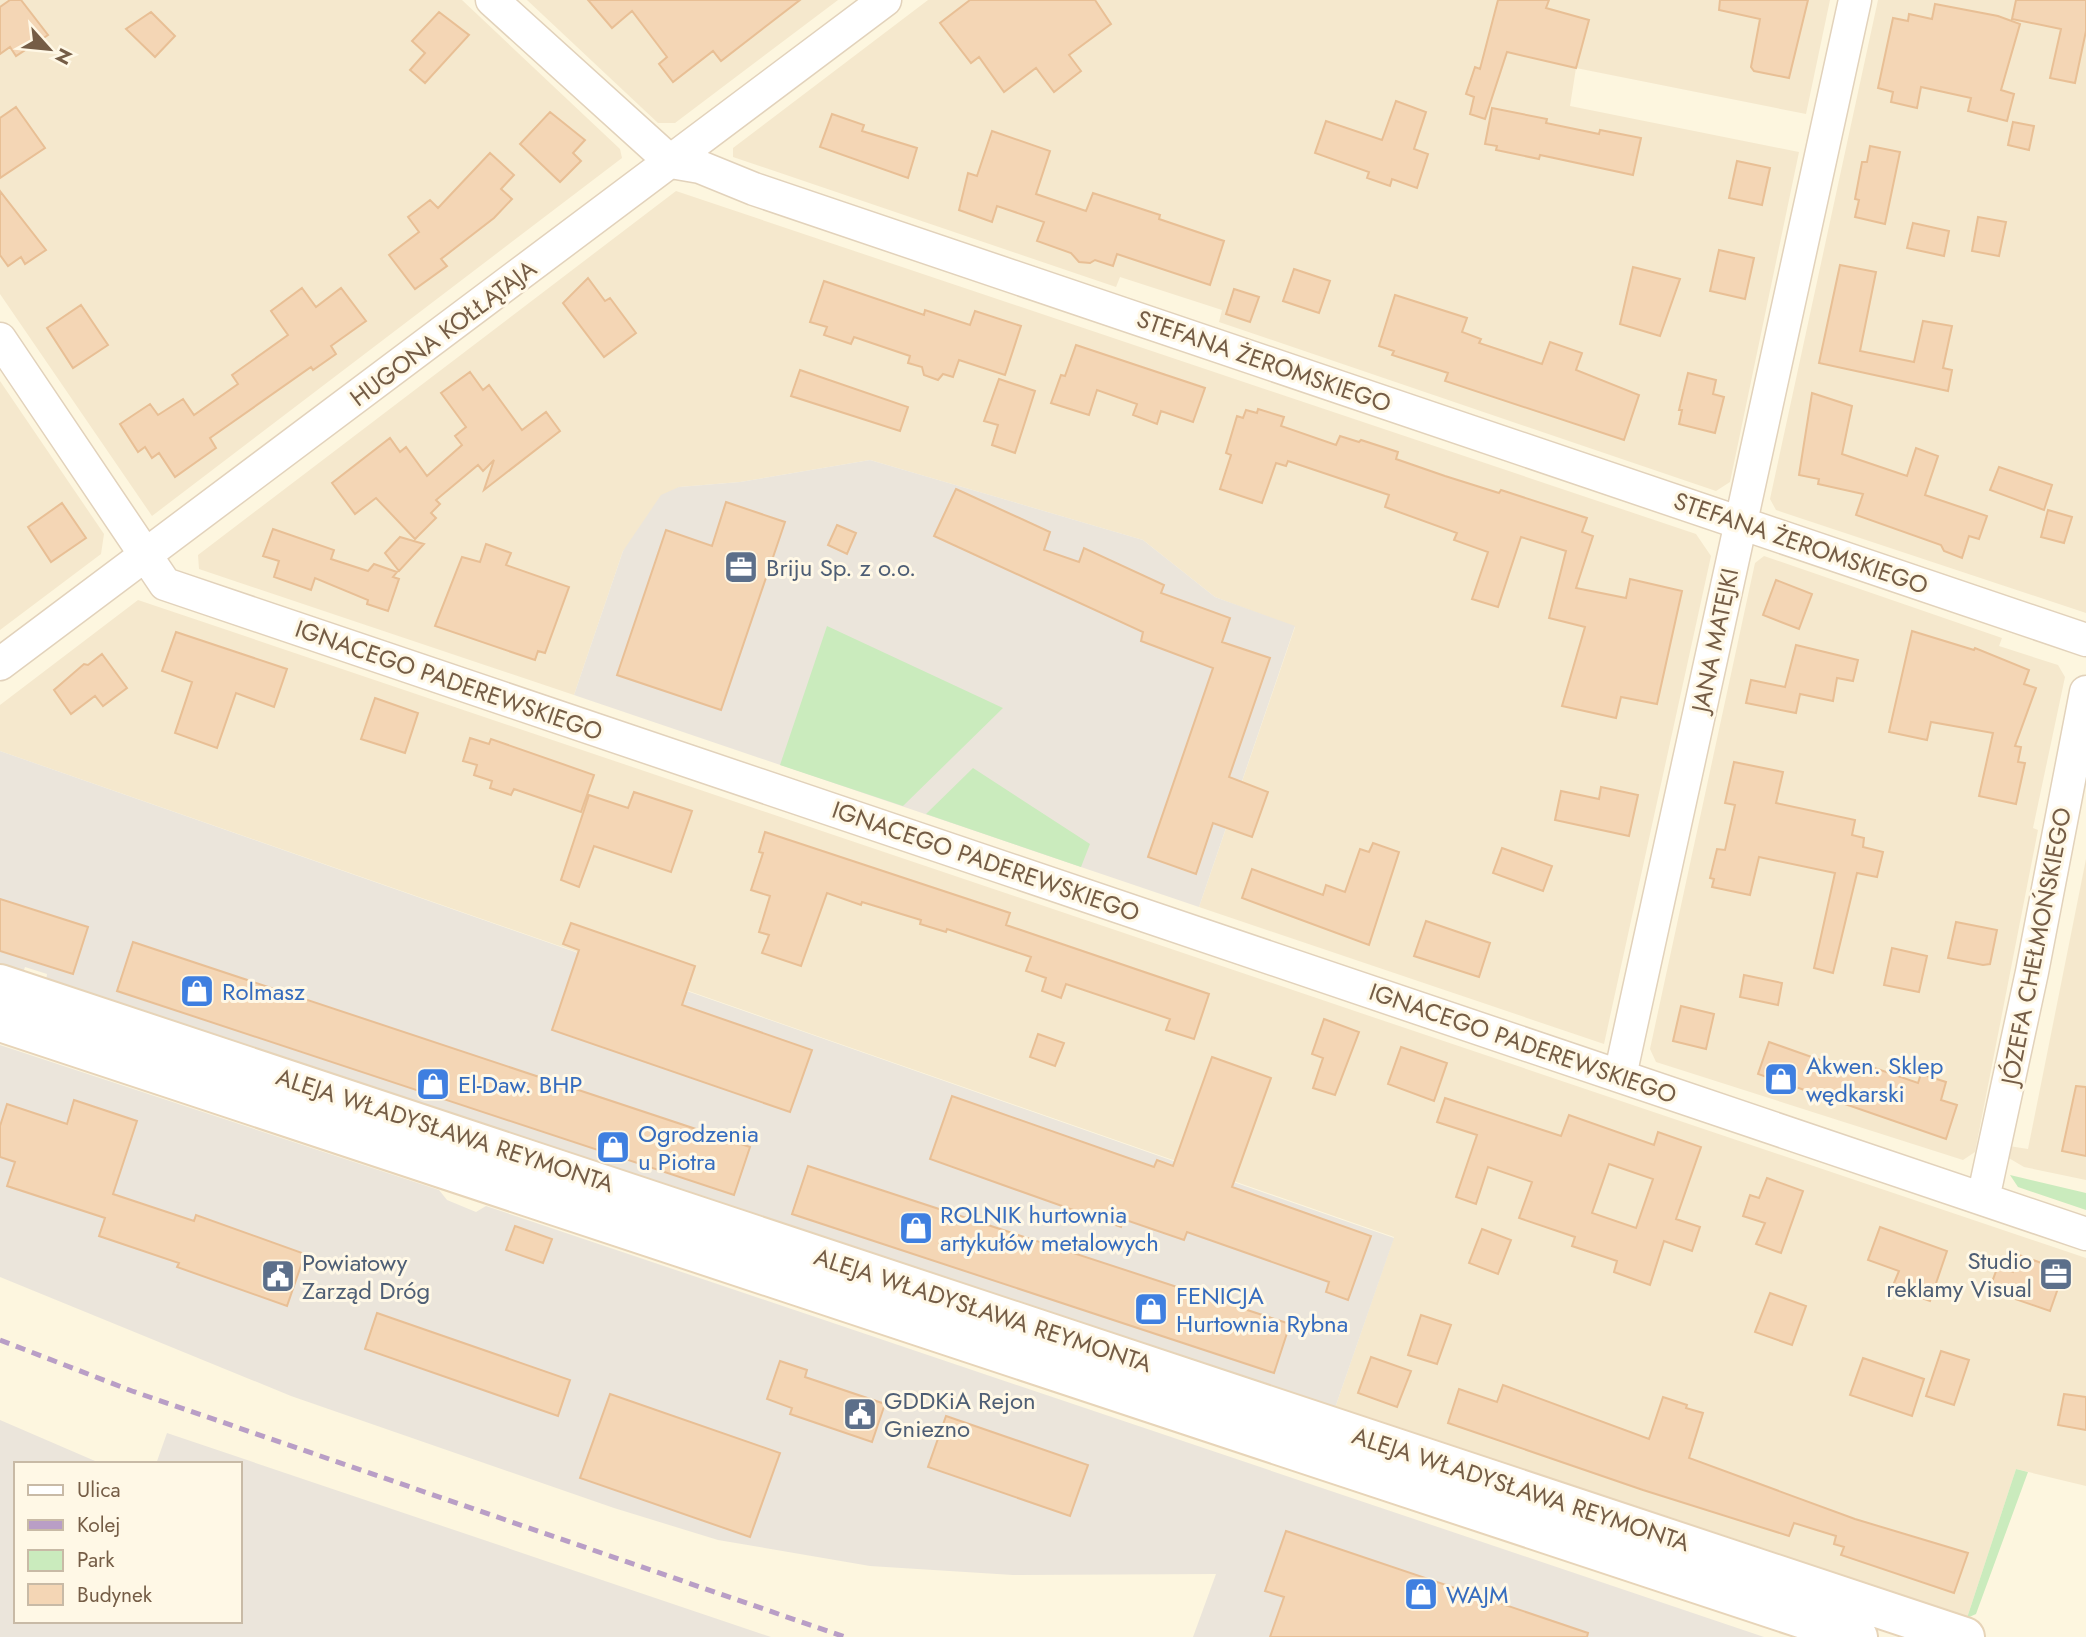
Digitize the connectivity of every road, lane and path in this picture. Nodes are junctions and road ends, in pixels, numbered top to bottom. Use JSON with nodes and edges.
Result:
{"nodes":[{"id":1,"x":492,"y":0,"type":"edge"},
{"id":2,"x":885,"y":0,"type":"edge"},
{"id":3,"x":1855,"y":0,"type":"edge"},
{"id":4,"x":671,"y":162,"type":"junction"},
{"id":5,"x":0,"y":339,"type":"edge"},
{"id":6,"x":1741,"y":523,"type":"junction"},
{"id":7,"x":146,"y":553,"type":"junction"},
{"id":8,"x":2086,"y":640,"type":"edge"},
{"id":9,"x":0,"y":664,"type":"edge"},
{"id":10,"x":2086,"y":692,"type":"edge"},
{"id":11,"x":0,"y":984,"type":"edge"},
{"id":12,"x":0,"y":1022,"type":"edge"},
{"id":13,"x":1619,"y":1076,"type":"junction"},
{"id":14,"x":1983,"y":1199,"type":"junction"},
{"id":15,"x":2086,"y":1234,"type":"edge"},
{"id":16,"x":1858,"y":1637,"type":"edge"},
{"id":17,"x":1965,"y":1637,"type":"edge"}],
"edges":[{"from":1,"to":4,"type":"street"},
{"from":2,"to":4,"type":"street","name":"HUGONA KOŁŁĄTAJA"},
{"from":3,"to":6,"type":"street","name":"JANA MATEJKI"},
{"from":4,"to":6,"type":"street","name":"STEFANA ŻEROMSKIEGO"},
{"from":4,"to":7,"type":"street","name":"HUGONA KOŁŁĄTAJA"},
{"from":5,"to":7,"type":"street","name":"IGNACEGO PADEREWSKIEGO"},
{"from":6,"to":8,"type":"street","name":"STEFANA ŻEROMSKIEGO"},
{"from":6,"to":13,"type":"street","name":"JANA MATEJKI"},
{"from":7,"to":9,"type":"street","name":"HUGONA KOŁŁĄTAJA"},
{"from":7,"to":13,"type":"street","name":"IGNACEGO PADEREWSKIEGO"},
{"from":10,"to":14,"type":"street","name":"JÓZEFA CHEŁMOŃSKIEGO"},
{"from":11,"to":17,"type":"street","name":"ALEJA WŁADYSŁAWA REYMONTA"},
{"from":12,"to":16,"type":"street","name":"ALEJA WŁADYSŁAWA REYMONTA"},
{"from":13,"to":14,"type":"street","name":"IGNACEGO PADEREWSKIEGO"},
{"from":14,"to":15,"type":"street","name":"IGNACEGO PADEREWSKIEGO"}]}
